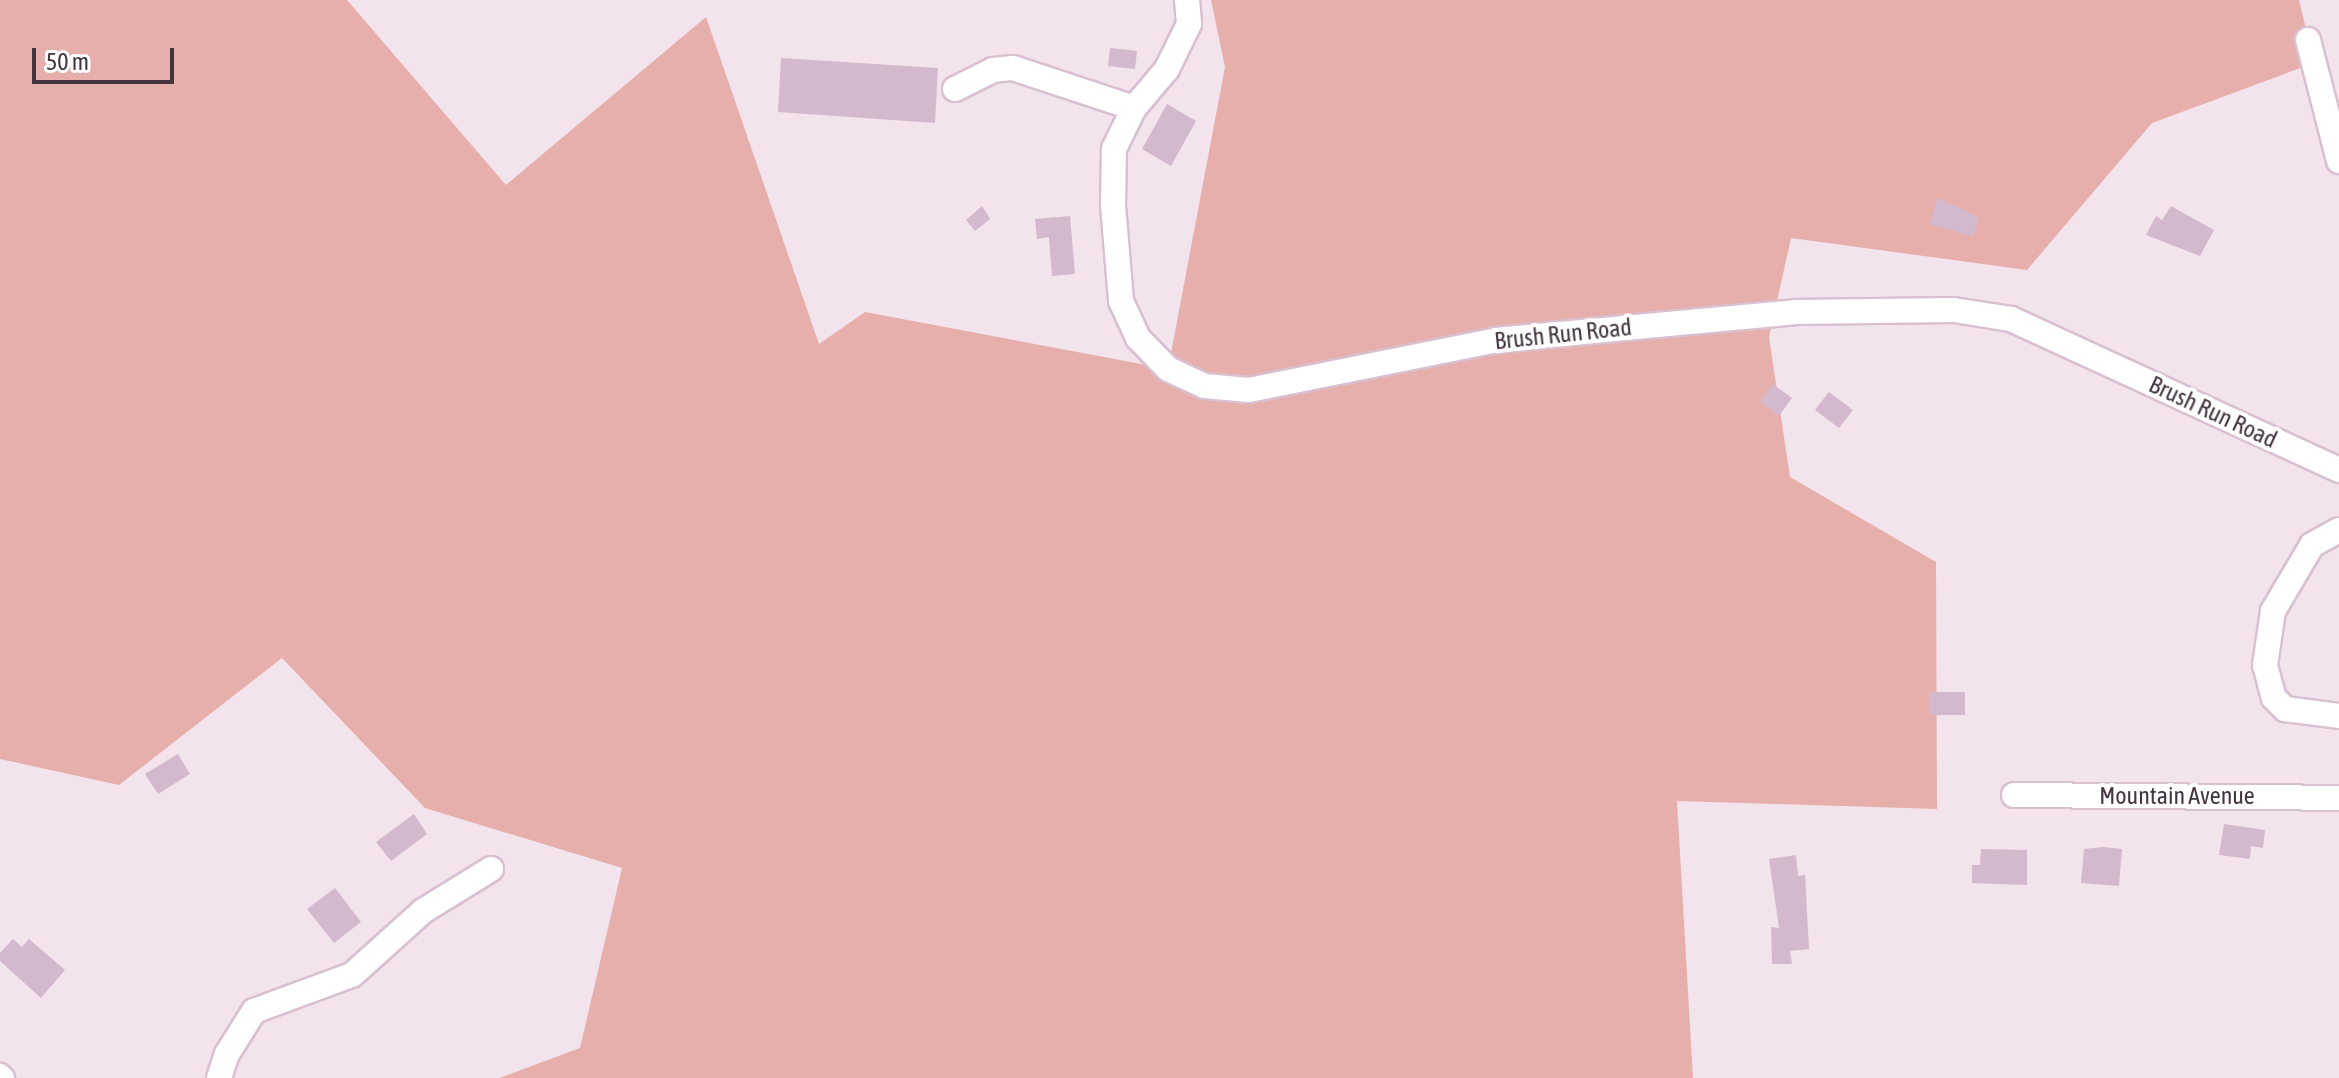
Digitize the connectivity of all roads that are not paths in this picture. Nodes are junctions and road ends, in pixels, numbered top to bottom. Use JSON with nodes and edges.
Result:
{"nodes":[{"id":1,"x":1187,"y":0,"type":"edge"},
{"id":2,"x":2308,"y":40,"type":"dead end"},
{"id":3,"x":955,"y":89,"type":"dead end"},
{"id":4,"x":1134,"y":108,"type":"junction"},
{"id":5,"x":2339,"y":161,"type":"edge"},
{"id":6,"x":2339,"y":470,"type":"edge"},
{"id":7,"x":2339,"y":530,"type":"edge"},
{"id":8,"x":2339,"y":716,"type":"edge"},
{"id":9,"x":2014,"y":795,"type":"dead end"},
{"id":10,"x":2339,"y":798,"type":"edge"},
{"id":11,"x":491,"y":869,"type":"dead end"},
{"id":12,"x":219,"y":1078,"type":"edge"}],
"edges":[{"from":1,"to":4,"type":"street","name":"Brush Run Road"},
{"from":2,"to":5,"type":"street"},
{"from":3,"to":4,"type":"street"},
{"from":4,"to":6,"type":"street","name":"Brush Run Road"},
{"from":7,"to":8,"type":"street"},
{"from":9,"to":10,"type":"street","name":"Mountain Avenue"},
{"from":11,"to":12,"type":"street"}]}
